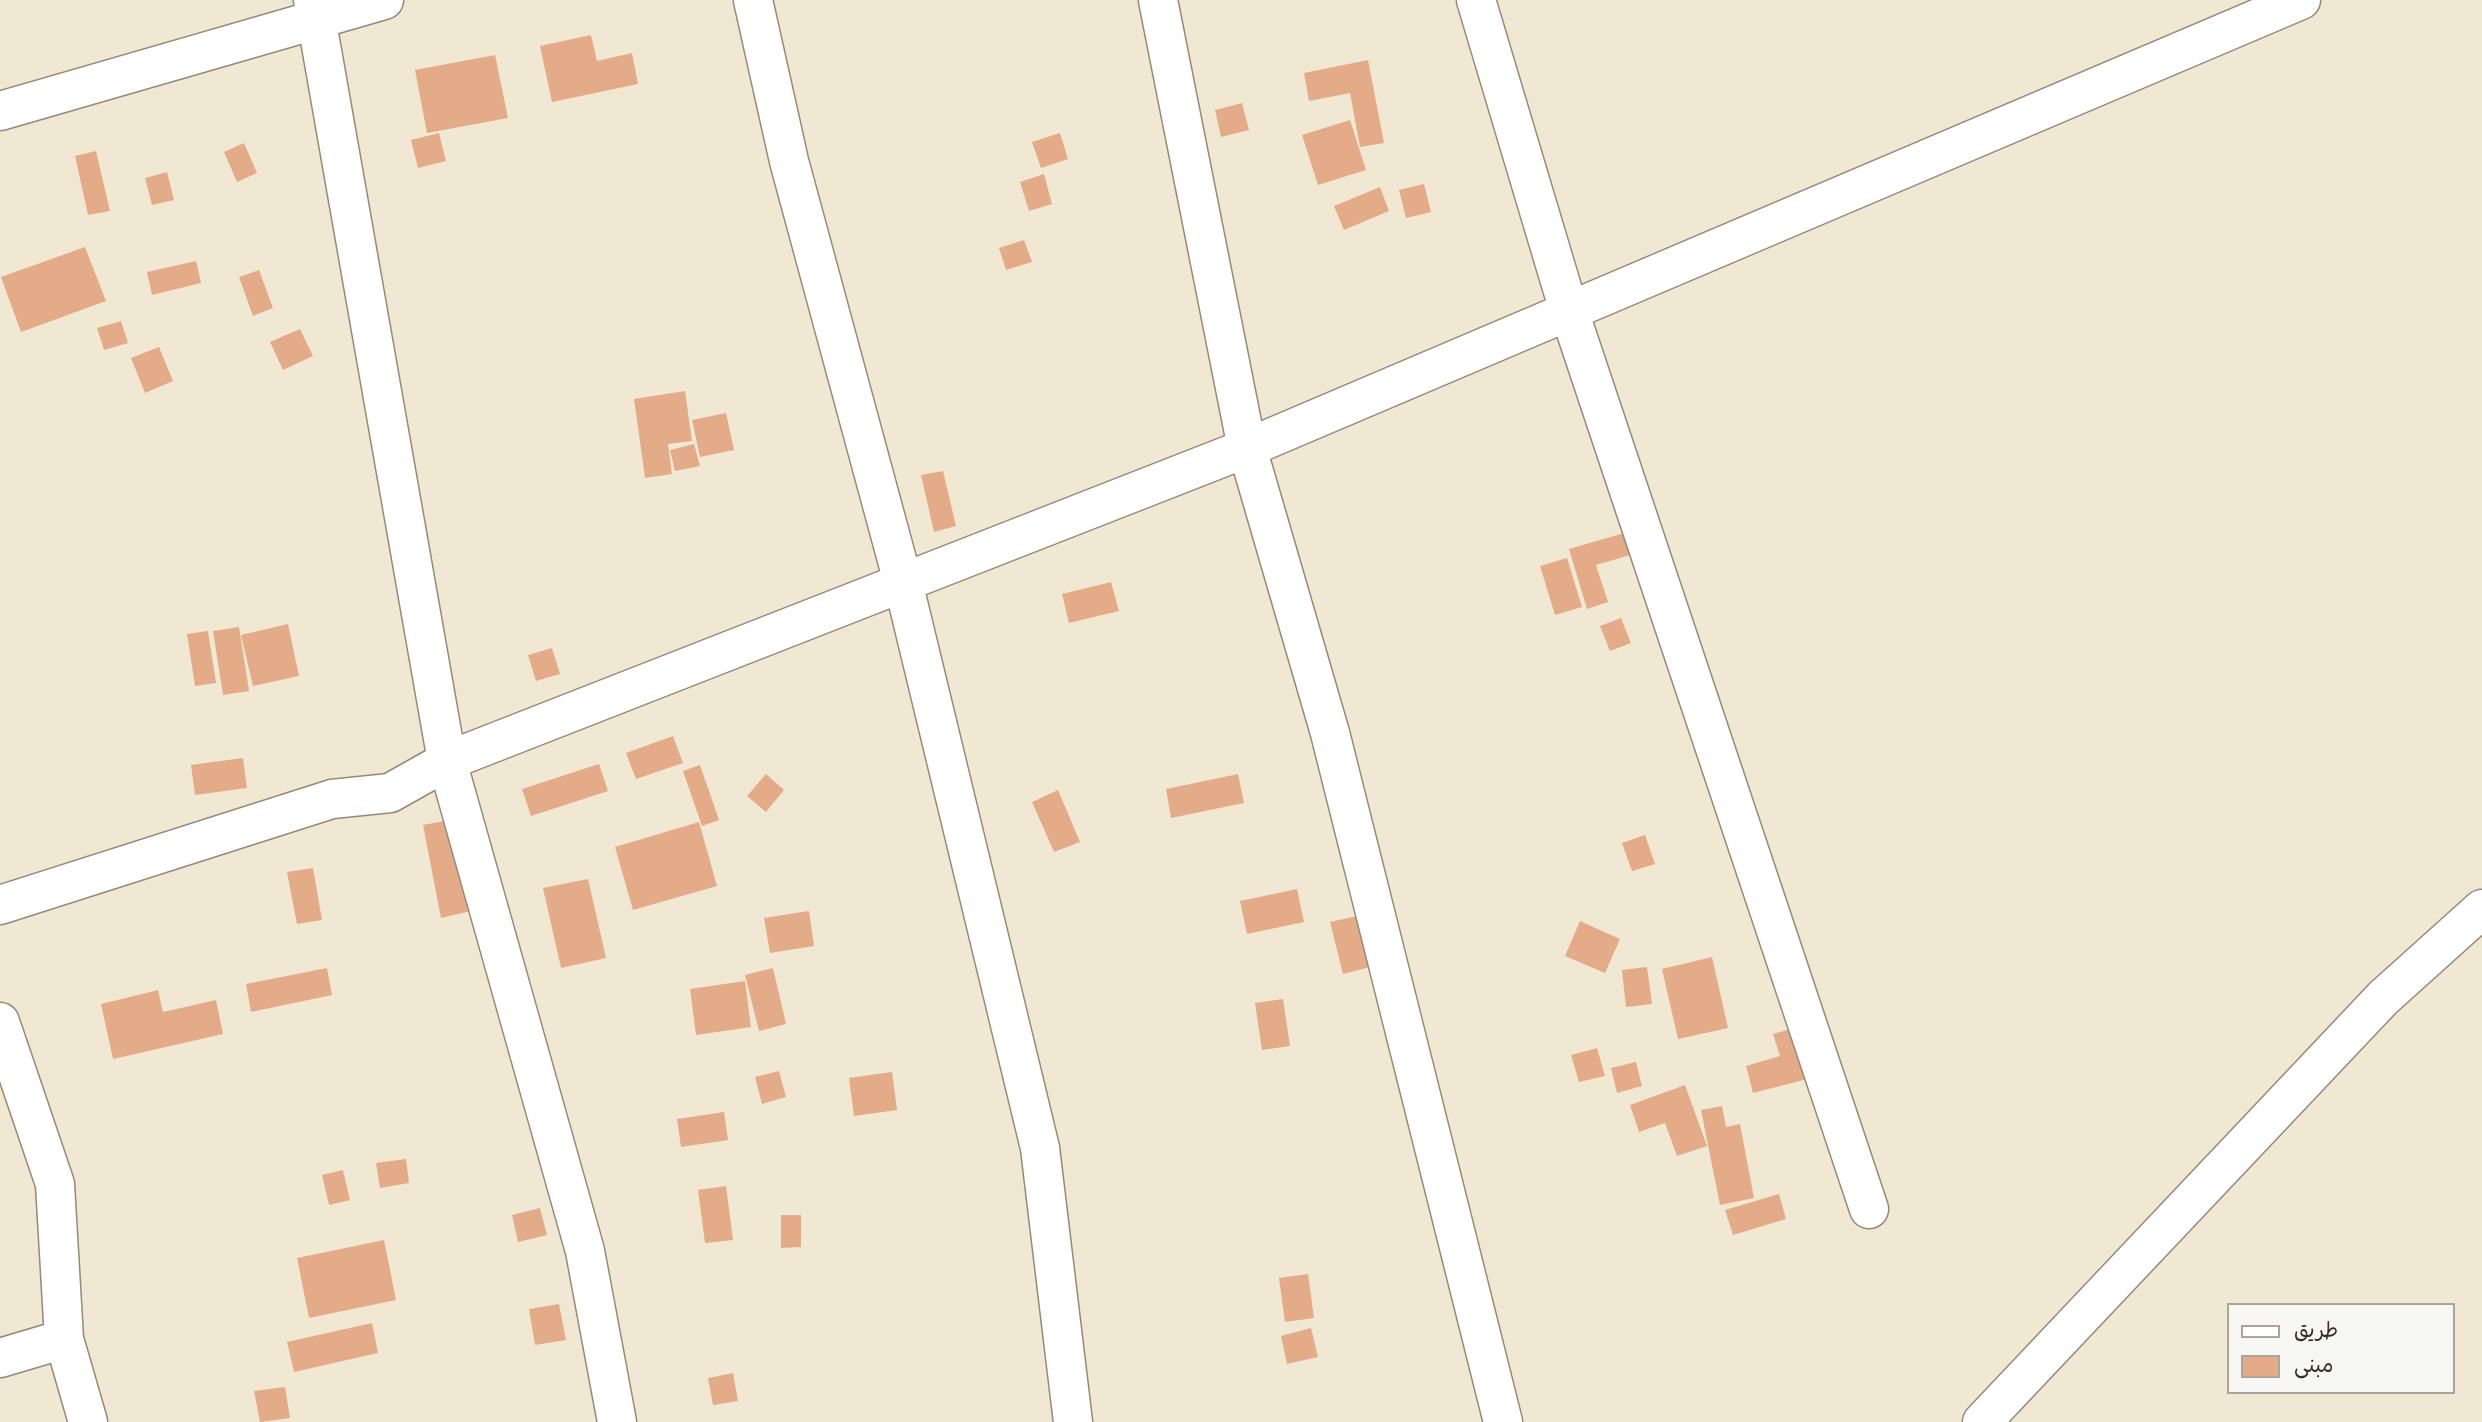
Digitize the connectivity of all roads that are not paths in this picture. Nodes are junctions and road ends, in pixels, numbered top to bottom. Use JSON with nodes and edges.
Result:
{"nodes":[{"id":1,"x":383,"y":0,"type":"edge"},
{"id":2,"x":753,"y":0,"type":"edge"},
{"id":3,"x":1158,"y":0,"type":"edge"},
{"id":4,"x":1476,"y":0,"type":"edge"},
{"id":5,"x":2301,"y":0,"type":"edge"},
{"id":6,"x":315,"y":10,"type":"edge"},
{"id":7,"x":0,"y":111,"type":"edge"},
{"id":8,"x":1569,"y":311,"type":"junction"},
{"id":9,"x":1247,"y":448,"type":"junction"},
{"id":10,"x":903,"y":582,"type":"junction"},
{"id":11,"x":447,"y":761,"type":"junction"},
{"id":12,"x":0,"y":905,"type":"edge"},
{"id":13,"x":2482,"y":909,"type":"edge"},
{"id":14,"x":0,"y":1022,"type":"edge"},
{"id":15,"x":1869,"y":1209,"type":"dead end"},
{"id":16,"x":64,"y":1339,"type":"junction"},
{"id":17,"x":0,"y":1358,"type":"edge"},
{"id":18,"x":88,"y":1422,"type":"edge"},
{"id":19,"x":617,"y":1422,"type":"edge"},
{"id":20,"x":1073,"y":1422,"type":"edge"},
{"id":21,"x":1503,"y":1422,"type":"edge"},
{"id":22,"x":1982,"y":1422,"type":"edge"}],
"edges":[{"from":1,"to":6,"type":"street"},
{"from":2,"to":10,"type":"street"},
{"from":3,"to":9,"type":"street"},
{"from":4,"to":8,"type":"street"},
{"from":5,"to":8,"type":"street"},
{"from":6,"to":7,"type":"street"},
{"from":6,"to":11,"type":"street"},
{"from":8,"to":9,"type":"street"},
{"from":8,"to":15,"type":"street"},
{"from":9,"to":10,"type":"street"},
{"from":9,"to":21,"type":"street"},
{"from":10,"to":11,"type":"street"},
{"from":10,"to":20,"type":"street"},
{"from":11,"to":12,"type":"street"},
{"from":11,"to":19,"type":"street"},
{"from":13,"to":22,"type":"street"},
{"from":14,"to":16,"type":"street"},
{"from":16,"to":17,"type":"street"},
{"from":16,"to":18,"type":"street"}]}
